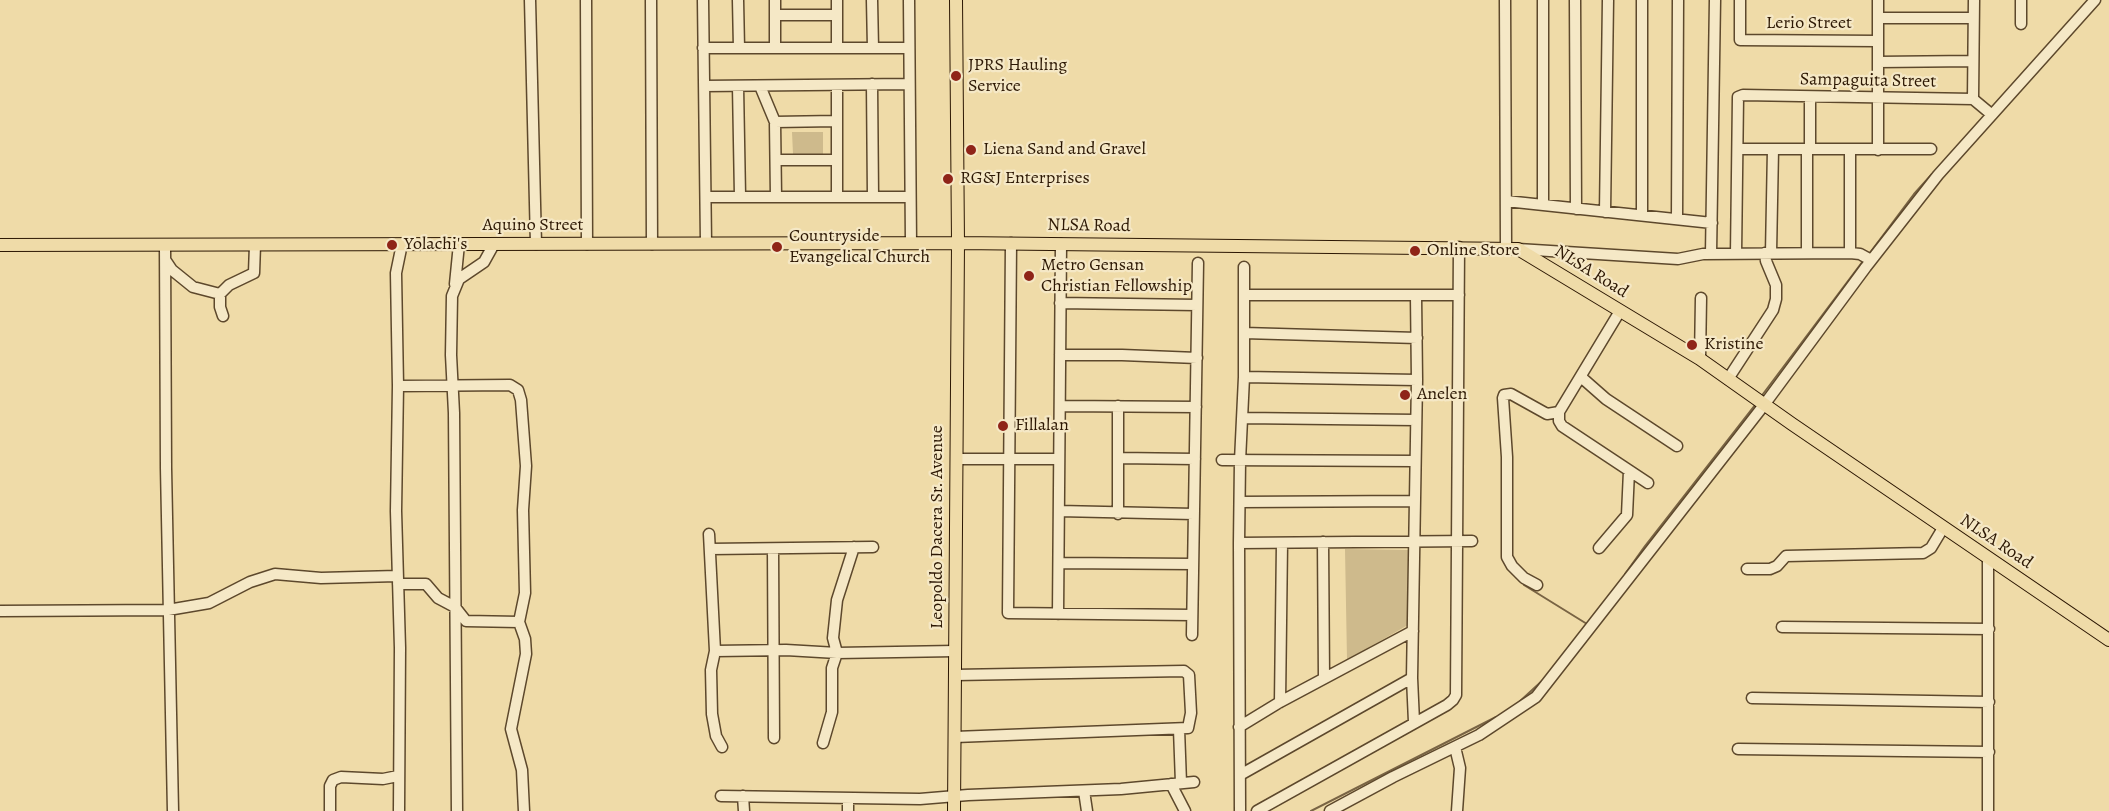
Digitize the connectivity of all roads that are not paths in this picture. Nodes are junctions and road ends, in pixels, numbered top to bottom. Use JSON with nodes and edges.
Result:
{"nodes":[{"id":1,"x":530,"y":0,"type":"edge"},
{"id":2,"x":586,"y":0,"type":"edge"},
{"id":3,"x":651,"y":0,"type":"edge"},
{"id":4,"x":703,"y":0,"type":"edge"},
{"id":5,"x":738,"y":0,"type":"edge"},
{"id":6,"x":775,"y":0,"type":"edge"},
{"id":7,"x":837,"y":0,"type":"edge"},
{"id":8,"x":872,"y":0,"type":"edge"},
{"id":9,"x":909,"y":0,"type":"edge"},
{"id":10,"x":956,"y":0,"type":"edge"},
{"id":11,"x":1505,"y":0,"type":"edge"},
{"id":12,"x":1543,"y":0,"type":"edge"},
{"id":13,"x":1575,"y":0,"type":"edge"},
{"id":14,"x":1608,"y":0,"type":"edge"},
{"id":15,"x":1642,"y":0,"type":"edge"},
{"id":16,"x":1678,"y":0,"type":"edge"},
{"id":17,"x":1715,"y":0,"type":"edge"},
{"id":18,"x":1740,"y":0,"type":"edge"},
{"id":19,"x":1878,"y":0,"type":"edge"},
{"id":20,"x":1974,"y":0,"type":"edge"},
{"id":21,"x":2021,"y":0,"type":"edge"},
{"id":22,"x":2095,"y":0,"type":"edge"},
{"id":23,"x":775,"y":15,"type":"junction"},
{"id":24,"x":837,"y":15,"type":"junction"},
{"id":25,"x":1878,"y":18,"type":"junction"},
{"id":26,"x":1973,"y":18,"type":"junction"},
{"id":27,"x":2021,"y":24,"type":"dead end"},
{"id":28,"x":1878,"y":41,"type":"junction"},
{"id":29,"x":703,"y":48,"type":"junction"},
{"id":30,"x":739,"y":48,"type":"junction"},
{"id":31,"x":775,"y":48,"type":"junction"},
{"id":32,"x":837,"y":48,"type":"junction"},
{"id":33,"x":873,"y":48,"type":"junction"},
{"id":34,"x":909,"y":48,"type":"junction"},
{"id":35,"x":1973,"y":61,"type":"junction"},
{"id":36,"x":1878,"y":62,"type":"junction"},
{"id":37,"x":872,"y":84,"type":"junction"},
{"id":38,"x":909,"y":84,"type":"junction"},
{"id":39,"x":837,"y":85,"type":"junction"},
{"id":40,"x":704,"y":86,"type":"junction"},
{"id":41,"x":738,"y":86,"type":"junction"},
{"id":42,"x":760,"y":86,"type":"junction"},
{"id":43,"x":1810,"y":98,"type":"junction"},
{"id":44,"x":1878,"y":98,"type":"junction"},
{"id":45,"x":1973,"y":99,"type":"junction"},
{"id":46,"x":1991,"y":114,"type":"junction"},
{"id":47,"x":836,"y":121,"type":"junction"},
{"id":48,"x":776,"y":122,"type":"junction"},
{"id":49,"x":1738,"y":149,"type":"junction"},
{"id":50,"x":1773,"y":149,"type":"junction"},
{"id":51,"x":1808,"y":149,"type":"junction"},
{"id":52,"x":1931,"y":149,"type":"dead end"},
{"id":53,"x":1850,"y":150,"type":"junction"},
{"id":54,"x":1878,"y":150,"type":"junction"},
{"id":55,"x":776,"y":160,"type":"junction"},
{"id":56,"x":837,"y":160,"type":"junction"},
{"id":57,"x":740,"y":196,"type":"junction"},
{"id":58,"x":706,"y":197,"type":"junction"},
{"id":59,"x":776,"y":197,"type":"junction"},
{"id":60,"x":837,"y":197,"type":"junction"},
{"id":61,"x":873,"y":197,"type":"junction"},
{"id":62,"x":910,"y":198,"type":"junction"},
{"id":63,"x":1506,"y":201,"type":"junction"},
{"id":64,"x":1543,"y":205,"type":"junction"},
{"id":65,"x":1576,"y":208,"type":"junction"},
{"id":66,"x":1605,"y":212,"type":"junction"},
{"id":67,"x":1642,"y":215,"type":"junction"},
{"id":68,"x":1677,"y":219,"type":"junction"},
{"id":69,"x":1712,"y":223,"type":"junction"},
{"id":70,"x":706,"y":243,"type":"junction"},
{"id":71,"x":911,"y":243,"type":"junction"},
{"id":72,"x":958,"y":243,"type":"junction"},
{"id":73,"x":1011,"y":243,"type":"junction"},
{"id":74,"x":402,"y":244,"type":"junction"},
{"id":75,"x":459,"y":244,"type":"junction"},
{"id":76,"x":494,"y":244,"type":"junction"},
{"id":77,"x":536,"y":244,"type":"junction"},
{"id":78,"x":587,"y":244,"type":"junction"},
{"id":79,"x":652,"y":244,"type":"junction"},
{"id":80,"x":1061,"y":244,"type":"junction"},
{"id":81,"x":165,"y":245,"type":"junction"},
{"id":82,"x":255,"y":245,"type":"junction"},
{"id":83,"x":0,"y":246,"type":"edge"},
{"id":84,"x":1459,"y":247,"type":"junction"},
{"id":85,"x":1512,"y":248,"type":"junction"},
{"id":86,"x":1768,"y":253,"type":"junction"},
{"id":87,"x":1807,"y":253,"type":"junction"},
{"id":88,"x":1711,"y":254,"type":"junction"},
{"id":89,"x":1736,"y":254,"type":"junction"},
{"id":90,"x":1862,"y":257,"type":"junction"},
{"id":91,"x":166,"y":260,"type":"junction"},
{"id":92,"x":1198,"y":263,"type":"dead end"},
{"id":93,"x":1244,"y":267,"type":"dead end"},
{"id":94,"x":455,"y":285,"type":"junction"},
{"id":95,"x":220,"y":294,"type":"junction"},
{"id":96,"x":1244,"y":295,"type":"junction"},
{"id":97,"x":1460,"y":295,"type":"junction"},
{"id":98,"x":1416,"y":296,"type":"junction"},
{"id":99,"x":1701,"y":298,"type":"dead end"},
{"id":100,"x":1060,"y":303,"type":"junction"},
{"id":101,"x":1197,"y":305,"type":"junction"},
{"id":102,"x":1620,"y":311,"type":"junction"},
{"id":103,"x":223,"y":316,"type":"dead end"},
{"id":104,"x":1244,"y":333,"type":"junction"},
{"id":105,"x":1417,"y":338,"type":"junction"},
{"id":106,"x":1060,"y":355,"type":"junction"},
{"id":107,"x":1197,"y":358,"type":"junction"},
{"id":108,"x":1700,"y":359,"type":"junction"},
{"id":109,"x":1581,"y":376,"type":"junction"},
{"id":110,"x":1244,"y":377,"type":"junction"},
{"id":111,"x":1728,"y":379,"type":"junction"},
{"id":112,"x":1417,"y":380,"type":"junction"},
{"id":113,"x":453,"y":384,"type":"junction"},
{"id":114,"x":398,"y":386,"type":"junction"},
{"id":115,"x":1760,"y":402,"type":"junction"},
{"id":116,"x":1060,"y":406,"type":"junction"},
{"id":117,"x":1118,"y":406,"type":"junction"},
{"id":118,"x":1196,"y":407,"type":"junction"},
{"id":119,"x":1559,"y":412,"type":"junction"},
{"id":120,"x":1243,"y":418,"type":"junction"},
{"id":121,"x":1416,"y":420,"type":"junction"},
{"id":122,"x":1677,"y":446,"type":"dead end"},
{"id":123,"x":1119,"y":458,"type":"junction"},
{"id":124,"x":957,"y":459,"type":"junction"},
{"id":125,"x":1009,"y":459,"type":"junction"},
{"id":126,"x":1059,"y":459,"type":"junction"},
{"id":127,"x":1195,"y":459,"type":"junction"},
{"id":128,"x":1222,"y":460,"type":"dead end"},
{"id":129,"x":1240,"y":461,"type":"junction"},
{"id":130,"x":1415,"y":461,"type":"junction"},
{"id":131,"x":1629,"y":471,"type":"junction"},
{"id":132,"x":1648,"y":483,"type":"dead end"},
{"id":133,"x":1415,"y":501,"type":"junction"},
{"id":134,"x":1240,"y":502,"type":"junction"},
{"id":135,"x":1059,"y":511,"type":"junction"},
{"id":136,"x":1118,"y":514,"type":"junction"},
{"id":137,"x":1194,"y":514,"type":"junction"},
{"id":138,"x":1943,"y":528,"type":"junction"},
{"id":139,"x":710,"y":534,"type":"dead end"},
{"id":140,"x":1415,"y":541,"type":"junction"},
{"id":141,"x":1457,"y":541,"type":"junction"},
{"id":142,"x":1472,"y":541,"type":"dead end"},
{"id":143,"x":1323,"y":542,"type":"junction"},
{"id":144,"x":1239,"y":543,"type":"junction"},
{"id":145,"x":1282,"y":543,"type":"junction"},
{"id":146,"x":854,"y":547,"type":"junction"},
{"id":147,"x":873,"y":547,"type":"dead end"},
{"id":148,"x":1599,"y":548,"type":"dead end"},
{"id":149,"x":710,"y":549,"type":"junction"},
{"id":150,"x":773,"y":549,"type":"junction"},
{"id":151,"x":1988,"y":559,"type":"junction"},
{"id":152,"x":1059,"y":564,"type":"junction"},
{"id":153,"x":1193,"y":564,"type":"junction"},
{"id":154,"x":1747,"y":569,"type":"dead end"},
{"id":155,"x":397,"y":580,"type":"junction"},
{"id":156,"x":1537,"y":585,"type":"dead end"},
{"id":157,"x":455,"y":608,"type":"junction"},
{"id":158,"x":168,"y":610,"type":"junction"},
{"id":159,"x":0,"y":611,"type":"edge"},
{"id":160,"x":1058,"y":614,"type":"junction"},
{"id":161,"x":1192,"y":615,"type":"junction"},
{"id":162,"x":519,"y":622,"type":"junction"},
{"id":163,"x":1782,"y":627,"type":"dead end"},
{"id":164,"x":1989,"y":629,"type":"junction"},
{"id":165,"x":1413,"y":631,"type":"junction"},
{"id":166,"x":1192,"y":635,"type":"dead end"},
{"id":167,"x":2109,"y":640,"type":"edge"},
{"id":168,"x":774,"y":650,"type":"junction"},
{"id":169,"x":715,"y":651,"type":"junction"},
{"id":170,"x":956,"y":651,"type":"junction"},
{"id":171,"x":837,"y":653,"type":"junction"},
{"id":172,"x":955,"y":675,"type":"junction"},
{"id":173,"x":1324,"y":678,"type":"junction"},
{"id":174,"x":1412,"y":678,"type":"junction"},
{"id":175,"x":1752,"y":698,"type":"dead end"},
{"id":176,"x":1280,"y":702,"type":"junction"},
{"id":177,"x":1989,"y":702,"type":"junction"},
{"id":178,"x":1414,"y":722,"type":"junction"},
{"id":179,"x":1239,"y":727,"type":"junction"},
{"id":180,"x":1179,"y":729,"type":"junction"},
{"id":181,"x":955,"y":737,"type":"junction"},
{"id":182,"x":774,"y":738,"type":"dead end"},
{"id":183,"x":823,"y":743,"type":"dead end"},
{"id":184,"x":722,"y":747,"type":"dead end"},
{"id":185,"x":1455,"y":747,"type":"junction"},
{"id":186,"x":1738,"y":749,"type":"dead end"},
{"id":187,"x":1989,"y":752,"type":"junction"},
{"id":188,"x":1240,"y":775,"type":"junction"},
{"id":189,"x":398,"y":776,"type":"junction"},
{"id":190,"x":1194,"y":782,"type":"dead end"},
{"id":191,"x":1176,"y":783,"type":"junction"},
{"id":192,"x":1084,"y":791,"type":"junction"},
{"id":193,"x":721,"y":796,"type":"dead end"},
{"id":194,"x":743,"y":796,"type":"junction"},
{"id":195,"x":955,"y":797,"type":"junction"},
{"id":196,"x":848,"y":798,"type":"junction"},
{"id":197,"x":173,"y":811,"type":"edge"},
{"id":198,"x":330,"y":811,"type":"edge"},
{"id":199,"x":399,"y":811,"type":"edge"},
{"id":200,"x":457,"y":811,"type":"edge"},
{"id":201,"x":524,"y":811,"type":"edge"},
{"id":202,"x":744,"y":811,"type":"edge"},
{"id":203,"x":848,"y":811,"type":"edge"},
{"id":204,"x":954,"y":811,"type":"edge"},
{"id":205,"x":1087,"y":811,"type":"edge"},
{"id":206,"x":1185,"y":811,"type":"edge"},
{"id":207,"x":1240,"y":811,"type":"edge"},
{"id":208,"x":1257,"y":811,"type":"edge"},
{"id":209,"x":1330,"y":811,"type":"edge"},
{"id":210,"x":1457,"y":811,"type":"edge"},
{"id":211,"x":1988,"y":811,"type":"edge"}],
"edges":[{"from":1,"to":77,"type":"street"},
{"from":2,"to":78,"type":"street"},
{"from":3,"to":79,"type":"street"},
{"from":4,"to":29,"type":"street"},
{"from":5,"to":30,"type":"street"},
{"from":6,"to":23,"type":"street"},
{"from":7,"to":24,"type":"street"},
{"from":8,"to":33,"type":"street"},
{"from":9,"to":34,"type":"street"},
{"from":10,"to":72,"type":"main road","name":"Leopoldo Dacera Sr. Avenue"},
{"from":11,"to":63,"type":"street"},
{"from":12,"to":64,"type":"street"},
{"from":13,"to":65,"type":"street"},
{"from":14,"to":66,"type":"street"},
{"from":15,"to":67,"type":"street"},
{"from":16,"to":68,"type":"street"},
{"from":17,"to":69,"type":"street"},
{"from":18,"to":28,"type":"street","name":"Lerio Street"},
{"from":19,"to":25,"type":"street"},
{"from":20,"to":26,"type":"street"},
{"from":21,"to":27,"type":"street"},
{"from":22,"to":46,"type":"street"},
{"from":23,"to":24,"type":"street"},
{"from":23,"to":31,"type":"street"},
{"from":24,"to":32,"type":"street"},
{"from":25,"to":26,"type":"street"},
{"from":25,"to":28,"type":"street"},
{"from":26,"to":35,"type":"street"},
{"from":28,"to":36,"type":"street"},
{"from":29,"to":30,"type":"street"},
{"from":29,"to":40,"type":"street"},
{"from":30,"to":31,"type":"street"},
{"from":31,"to":32,"type":"street"},
{"from":32,"to":33,"type":"street"},
{"from":33,"to":34,"type":"street"},
{"from":34,"to":38,"type":"street"},
{"from":35,"to":36,"type":"street"},
{"from":35,"to":45,"type":"street"},
{"from":36,"to":44,"type":"street"},
{"from":37,"to":38,"type":"street"},
{"from":37,"to":39,"type":"street"},
{"from":37,"to":61,"type":"street"},
{"from":38,"to":62,"type":"street"},
{"from":39,"to":42,"type":"street"},
{"from":39,"to":47,"type":"street"},
{"from":40,"to":41,"type":"street"},
{"from":40,"to":58,"type":"street"},
{"from":41,"to":42,"type":"street"},
{"from":41,"to":57,"type":"street"},
{"from":42,"to":48,"type":"street"},
{"from":43,"to":44,"type":"street","name":"Sampaguita Street"},
{"from":43,"to":49,"type":"street","name":"Sampaguita Street"},
{"from":43,"to":51,"type":"street"},
{"from":44,"to":45,"type":"street","name":"Sampaguita Street"},
{"from":44,"to":54,"type":"street"},
{"from":45,"to":46,"type":"street"},
{"from":46,"to":90,"type":"street"},
{"from":47,"to":48,"type":"street"},
{"from":47,"to":56,"type":"street"},
{"from":48,"to":55,"type":"street"},
{"from":49,"to":50,"type":"street"},
{"from":49,"to":89,"type":"street"},
{"from":50,"to":51,"type":"street"},
{"from":50,"to":86,"type":"street"},
{"from":51,"to":53,"type":"street"},
{"from":51,"to":87,"type":"street"},
{"from":52,"to":54,"type":"street"},
{"from":53,"to":54,"type":"street"},
{"from":53,"to":90,"type":"street"},
{"from":55,"to":56,"type":"street"},
{"from":55,"to":59,"type":"street"},
{"from":56,"to":60,"type":"street"},
{"from":57,"to":58,"type":"street"},
{"from":57,"to":59,"type":"street"},
{"from":58,"to":70,"type":"street"},
{"from":59,"to":60,"type":"street"},
{"from":60,"to":61,"type":"street"},
{"from":61,"to":62,"type":"street"},
{"from":62,"to":71,"type":"street"},
{"from":63,"to":64,"type":"street"},
{"from":63,"to":85,"type":"street"},
{"from":64,"to":65,"type":"street"},
{"from":65,"to":66,"type":"street"},
{"from":66,"to":67,"type":"street"},
{"from":67,"to":68,"type":"street"},
{"from":68,"to":69,"type":"street"},
{"from":69,"to":88,"type":"street"},
{"from":70,"to":71,"type":"main road","name":"Aquino Street"},
{"from":70,"to":79,"type":"main road","name":"Aquino Street"},
{"from":71,"to":72,"type":"main road","name":"Aquino Street"},
{"from":72,"to":73,"type":"main road","name":"NLSA Road"},
{"from":72,"to":124,"type":"main road","name":"Leopoldo Dacera Sr. Avenue"},
{"from":73,"to":80,"type":"main road","name":"NLSA Road"},
{"from":73,"to":125,"type":"street"},
{"from":74,"to":75,"type":"main road","name":"Aquino Street"},
{"from":74,"to":82,"type":"main road","name":"Aquino Street"},
{"from":74,"to":114,"type":"street"},
{"from":75,"to":76,"type":"main road","name":"Aquino Street"},
{"from":75,"to":94,"type":"street"},
{"from":76,"to":77,"type":"main road","name":"Aquino Street"},
{"from":76,"to":94,"type":"street"},
{"from":77,"to":78,"type":"main road","name":"Aquino Street"},
{"from":78,"to":79,"type":"main road","name":"Aquino Street"},
{"from":80,"to":84,"type":"main road","name":"NLSA Road"},
{"from":80,"to":100,"type":"street"},
{"from":81,"to":82,"type":"main road","name":"Aquino Street"},
{"from":81,"to":83,"type":"main road","name":"Aquino Street"},
{"from":81,"to":91,"type":"street"},
{"from":82,"to":95,"type":"street"},
{"from":84,"to":85,"type":"main road","name":"NLSA Road"},
{"from":84,"to":97,"type":"street"},
{"from":85,"to":88,"type":"street"},
{"from":85,"to":102,"type":"main road","name":"NLSA Road"},
{"from":86,"to":87,"type":"street"},
{"from":86,"to":89,"type":"street"},
{"from":86,"to":111,"type":"street"},
{"from":87,"to":90,"type":"street"},
{"from":88,"to":89,"type":"street"},
{"from":90,"to":115,"type":"street"},
{"from":91,"to":95,"type":"street"},
{"from":91,"to":158,"type":"street"},
{"from":92,"to":101,"type":"street"},
{"from":93,"to":96,"type":"street"},
{"from":94,"to":113,"type":"street"},
{"from":95,"to":103,"type":"street"},
{"from":96,"to":98,"type":"street"},
{"from":96,"to":104,"type":"street"},
{"from":97,"to":98,"type":"street"},
{"from":97,"to":141,"type":"street"},
{"from":98,"to":105,"type":"street"},
{"from":99,"to":108,"type":"street"},
{"from":100,"to":101,"type":"street"},
{"from":100,"to":106,"type":"street"},
{"from":101,"to":107,"type":"street"},
{"from":102,"to":108,"type":"main road","name":"NLSA Road"},
{"from":102,"to":109,"type":"street"},
{"from":104,"to":105,"type":"street"},
{"from":104,"to":110,"type":"street"},
{"from":105,"to":112,"type":"street"},
{"from":106,"to":107,"type":"street"},
{"from":106,"to":116,"type":"street"},
{"from":107,"to":118,"type":"street"},
{"from":108,"to":111,"type":"main road","name":"NLSA Road"},
{"from":109,"to":119,"type":"street"},
{"from":109,"to":122,"type":"street"},
{"from":110,"to":112,"type":"street"},
{"from":110,"to":120,"type":"street"},
{"from":111,"to":115,"type":"main road","name":"NLSA Road"},
{"from":112,"to":121,"type":"street"},
{"from":113,"to":114,"type":"street"},
{"from":113,"to":157,"type":"street"},
{"from":113,"to":162,"type":"street"},
{"from":114,"to":155,"type":"street"},
{"from":115,"to":138,"type":"main road","name":"NLSA Road"},
{"from":115,"to":185,"type":"street"},
{"from":116,"to":117,"type":"street"},
{"from":116,"to":126,"type":"street"},
{"from":117,"to":118,"type":"street"},
{"from":117,"to":123,"type":"street"},
{"from":118,"to":127,"type":"street"},
{"from":119,"to":131,"type":"street"},
{"from":119,"to":156,"type":"street"},
{"from":120,"to":121,"type":"street"},
{"from":120,"to":129,"type":"street"},
{"from":121,"to":130,"type":"street"},
{"from":123,"to":127,"type":"street"},
{"from":123,"to":136,"type":"street"},
{"from":124,"to":125,"type":"street"},
{"from":124,"to":170,"type":"main road","name":"Leopoldo Dacera Sr. Avenue"},
{"from":125,"to":126,"type":"street"},
{"from":125,"to":160,"type":"street"},
{"from":126,"to":135,"type":"street"},
{"from":127,"to":137,"type":"street"},
{"from":128,"to":129,"type":"street"},
{"from":129,"to":130,"type":"street"},
{"from":129,"to":134,"type":"street"},
{"from":130,"to":133,"type":"street"},
{"from":131,"to":132,"type":"street"},
{"from":131,"to":148,"type":"street"},
{"from":133,"to":134,"type":"street"},
{"from":133,"to":140,"type":"street"},
{"from":134,"to":144,"type":"street"},
{"from":135,"to":136,"type":"street"},
{"from":135,"to":152,"type":"street"},
{"from":136,"to":137,"type":"street"},
{"from":137,"to":153,"type":"street"},
{"from":138,"to":151,"type":"main road","name":"NLSA Road"},
{"from":138,"to":154,"type":"street"},
{"from":139,"to":149,"type":"street"},
{"from":140,"to":141,"type":"street"},
{"from":140,"to":143,"type":"street"},
{"from":140,"to":165,"type":"street"},
{"from":141,"to":142,"type":"street"},
{"from":141,"to":178,"type":"street"},
{"from":143,"to":145,"type":"street"},
{"from":143,"to":173,"type":"street"},
{"from":144,"to":145,"type":"street"},
{"from":144,"to":179,"type":"street"},
{"from":145,"to":176,"type":"street"},
{"from":146,"to":147,"type":"street"},
{"from":146,"to":150,"type":"street"},
{"from":146,"to":171,"type":"street"},
{"from":149,"to":150,"type":"street"},
{"from":149,"to":169,"type":"street"},
{"from":150,"to":168,"type":"street"},
{"from":151,"to":164,"type":"street"},
{"from":151,"to":167,"type":"main road","name":"NLSA Road"},
{"from":152,"to":153,"type":"street"},
{"from":152,"to":160,"type":"street"},
{"from":153,"to":161,"type":"street"},
{"from":155,"to":157,"type":"street"},
{"from":155,"to":158,"type":"street"},
{"from":155,"to":189,"type":"street"},
{"from":157,"to":162,"type":"street"},
{"from":157,"to":200,"type":"street"},
{"from":158,"to":159,"type":"street"},
{"from":158,"to":197,"type":"street"},
{"from":160,"to":161,"type":"street"},
{"from":161,"to":166,"type":"street"},
{"from":162,"to":201,"type":"street"},
{"from":163,"to":164,"type":"street"},
{"from":164,"to":177,"type":"street"},
{"from":165,"to":173,"type":"street"},
{"from":165,"to":174,"type":"street"},
{"from":168,"to":169,"type":"street"},
{"from":168,"to":171,"type":"street"},
{"from":168,"to":182,"type":"street"},
{"from":169,"to":184,"type":"street"},
{"from":170,"to":171,"type":"street"},
{"from":170,"to":172,"type":"main road","name":"Leopoldo Dacera Sr. Avenue"},
{"from":171,"to":183,"type":"street"},
{"from":172,"to":180,"type":"street"},
{"from":172,"to":181,"type":"main road","name":"Leopoldo Dacera Sr. Avenue"},
{"from":173,"to":176,"type":"street"},
{"from":174,"to":178,"type":"street"},
{"from":174,"to":188,"type":"street"},
{"from":175,"to":177,"type":"street"},
{"from":176,"to":179,"type":"street"},
{"from":177,"to":187,"type":"street"},
{"from":178,"to":208,"type":"street"},
{"from":179,"to":188,"type":"street"},
{"from":180,"to":181,"type":"street"},
{"from":180,"to":191,"type":"street"},
{"from":181,"to":195,"type":"main road","name":"Leopoldo Dacera Sr. Avenue"},
{"from":185,"to":209,"type":"street"},
{"from":185,"to":210,"type":"street"},
{"from":186,"to":187,"type":"street"},
{"from":187,"to":211,"type":"street"},
{"from":188,"to":207,"type":"street"},
{"from":189,"to":198,"type":"street"},
{"from":189,"to":199,"type":"street"},
{"from":190,"to":191,"type":"street"},
{"from":191,"to":192,"type":"street"},
{"from":191,"to":206,"type":"street"},
{"from":192,"to":195,"type":"street"},
{"from":192,"to":205,"type":"street"},
{"from":193,"to":194,"type":"street"},
{"from":194,"to":196,"type":"street"},
{"from":194,"to":202,"type":"street"},
{"from":195,"to":196,"type":"street"},
{"from":195,"to":204,"type":"main road","name":"Leopoldo Dacera Sr. Avenue"},
{"from":196,"to":203,"type":"street"}]}
